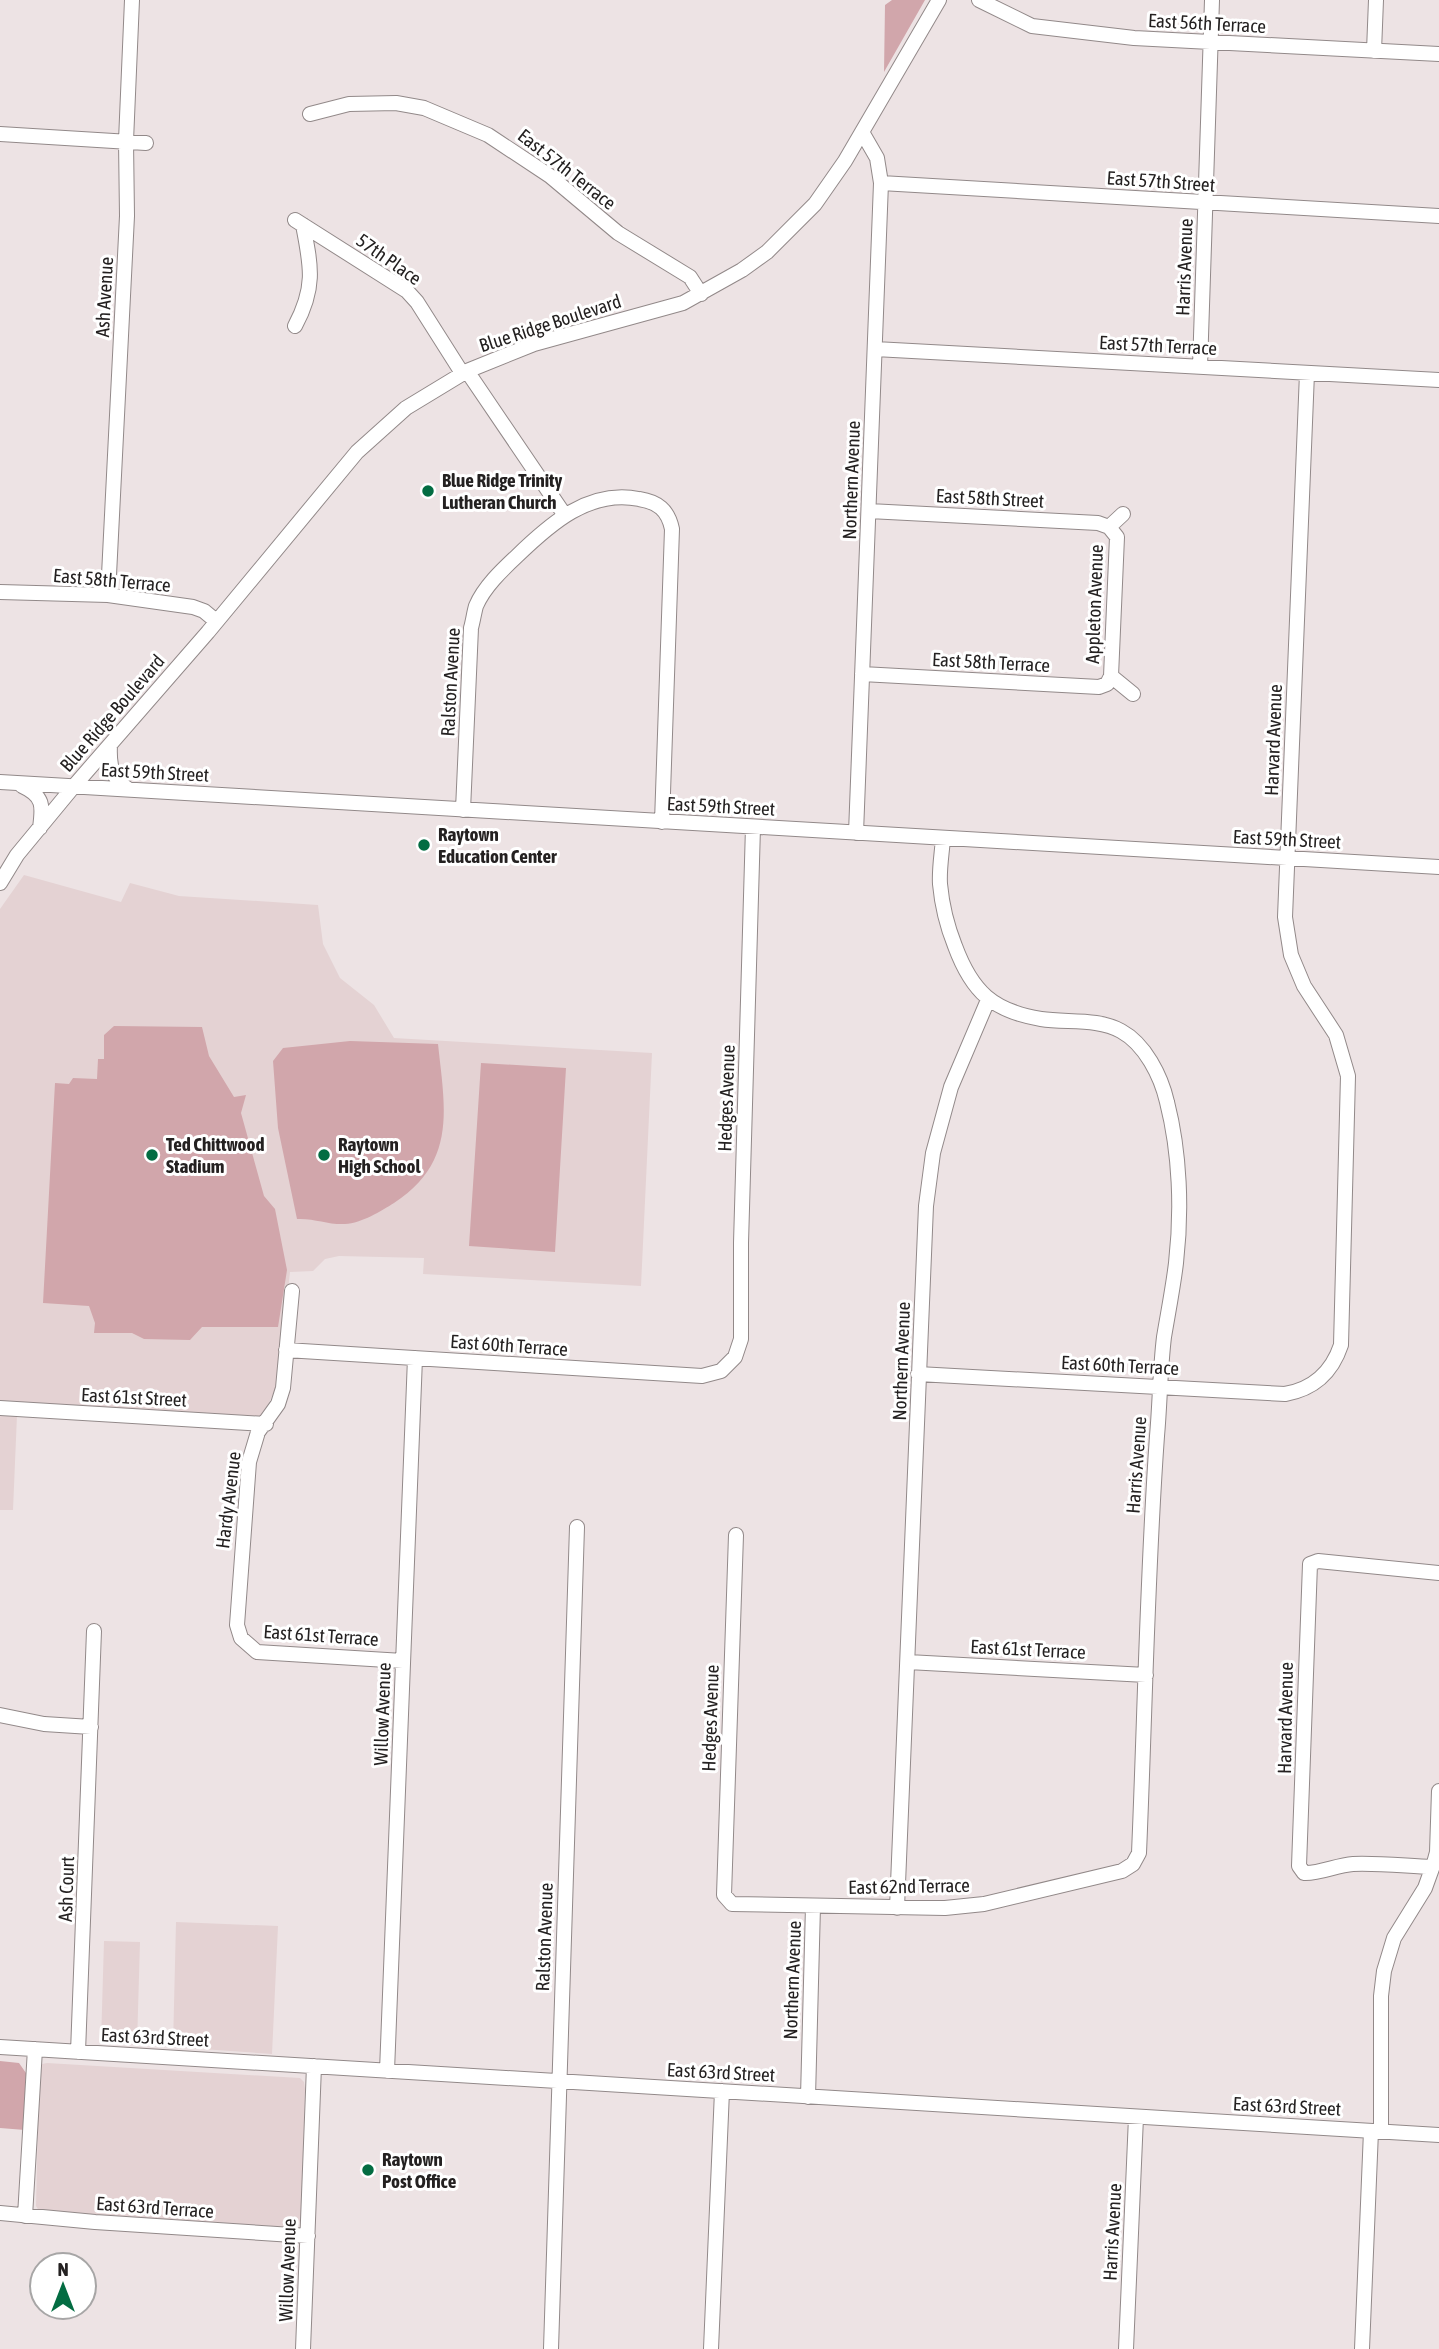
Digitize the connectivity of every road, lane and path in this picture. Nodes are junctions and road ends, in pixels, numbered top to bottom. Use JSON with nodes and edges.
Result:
{"nodes":[{"id":1,"x":132,"y":0,"type":"edge"},
{"id":2,"x":939,"y":0,"type":"edge"},
{"id":3,"x":979,"y":0,"type":"edge"},
{"id":4,"x":1212,"y":0,"type":"edge"},
{"id":5,"x":1376,"y":0,"type":"edge"},
{"id":6,"x":1210,"y":42,"type":"junction"},
{"id":7,"x":1374,"y":51,"type":"junction"},
{"id":8,"x":1439,"y":54,"type":"edge"},
{"id":9,"x":310,"y":114,"type":"dead end"},
{"id":10,"x":862,"y":132,"type":"junction"},
{"id":11,"x":0,"y":134,"type":"edge"},
{"id":12,"x":126,"y":141,"type":"junction"},
{"id":13,"x":146,"y":143,"type":"dead end"},
{"id":14,"x":881,"y":183,"type":"junction"},
{"id":15,"x":1205,"y":203,"type":"junction"},
{"id":16,"x":1439,"y":216,"type":"edge"},
{"id":17,"x":701,"y":294,"type":"junction"},
{"id":18,"x":295,"y":326,"type":"dead end"},
{"id":19,"x":875,"y":349,"type":"junction"},
{"id":20,"x":1200,"y":367,"type":"junction"},
{"id":21,"x":464,"y":372,"type":"junction"},
{"id":22,"x":1307,"y":373,"type":"junction"},
{"id":23,"x":1439,"y":380,"type":"edge"},
{"id":24,"x":869,"y":512,"type":"junction"},
{"id":25,"x":564,"y":514,"type":"junction"},
{"id":26,"x":1123,"y":514,"type":"dead end"},
{"id":27,"x":1109,"y":527,"type":"junction"},
{"id":28,"x":0,"y":592,"type":"edge"},
{"id":29,"x":108,"y":596,"type":"junction"},
{"id":30,"x":216,"y":621,"type":"junction"},
{"id":31,"x":862,"y":674,"type":"junction"},
{"id":32,"x":1111,"y":676,"type":"junction"},
{"id":33,"x":1133,"y":694,"type":"dead end"},
{"id":34,"x":110,"y":744,"type":"junction"},
{"id":35,"x":7,"y":782,"type":"edge"},
{"id":36,"x":74,"y":786,"type":"junction"},
{"id":37,"x":128,"y":789,"type":"junction"},
{"id":38,"x":463,"y":810,"type":"junction"},
{"id":39,"x":662,"y":822,"type":"junction"},
{"id":40,"x":753,"y":827,"type":"junction"},
{"id":41,"x":40,"y":828,"type":"junction"},
{"id":42,"x":856,"y":833,"type":"junction"},
{"id":43,"x":943,"y":838,"type":"junction"},
{"id":44,"x":1287,"y":858,"type":"junction"},
{"id":45,"x":1439,"y":867,"type":"edge"},
{"id":46,"x":0,"y":883,"type":"edge"},
{"id":47,"x":988,"y":999,"type":"junction"},
{"id":48,"x":292,"y":1291,"type":"dead end"},
{"id":49,"x":286,"y":1350,"type":"junction"},
{"id":50,"x":415,"y":1359,"type":"junction"},
{"id":51,"x":726,"y":1366,"type":"joint"},
{"id":52,"x":919,"y":1374,"type":"junction"},
{"id":53,"x":1317,"y":1381,"type":"joint"},
{"id":54,"x":1161,"y":1386,"type":"junction"},
{"id":55,"x":0,"y":1408,"type":"edge"},
{"id":56,"x":265,"y":1424,"type":"junction"},
{"id":57,"x":577,"y":1527,"type":"dead end"},
{"id":58,"x":736,"y":1535,"type":"dead end"},
{"id":59,"x":1439,"y":1573,"type":"edge"},
{"id":60,"x":94,"y":1631,"type":"dead end"},
{"id":61,"x":241,"y":1637,"type":"joint"},
{"id":62,"x":403,"y":1661,"type":"junction"},
{"id":63,"x":908,"y":1662,"type":"junction"},
{"id":64,"x":1146,"y":1675,"type":"junction"},
{"id":65,"x":0,"y":1715,"type":"edge"},
{"id":66,"x":90,"y":1727,"type":"junction"},
{"id":67,"x":1439,"y":1791,"type":"edge"},
{"id":68,"x":1435,"y":1865,"type":"edge"},
{"id":69,"x":1128,"y":1868,"type":"joint"},
{"id":70,"x":729,"y":1902,"type":"joint"},
{"id":71,"x":813,"y":1906,"type":"junction"},
{"id":72,"x":897,"y":1908,"type":"junction"},
{"id":73,"x":0,"y":2048,"type":"edge"},
{"id":74,"x":34,"y":2049,"type":"junction"},
{"id":75,"x":78,"y":2052,"type":"junction"},
{"id":76,"x":314,"y":2066,"type":"junction"},
{"id":77,"x":387,"y":2071,"type":"junction"},
{"id":78,"x":560,"y":2081,"type":"junction"},
{"id":79,"x":722,"y":2091,"type":"junction"},
{"id":80,"x":807,"y":2096,"type":"junction"},
{"id":81,"x":1136,"y":2117,"type":"junction"},
{"id":82,"x":1376,"y":2131,"type":"junction"},
{"id":83,"x":1439,"y":2135,"type":"edge"},
{"id":84,"x":0,"y":2213,"type":"edge"},
{"id":85,"x":25,"y":2216,"type":"junction"},
{"id":86,"x":308,"y":2236,"type":"junction"},
{"id":87,"x":303,"y":2349,"type":"edge"},
{"id":88,"x":551,"y":2349,"type":"edge"},
{"id":89,"x":711,"y":2349,"type":"edge"},
{"id":90,"x":1126,"y":2349,"type":"edge"},
{"id":91,"x":1362,"y":2349,"type":"edge"}],
"edges":[{"from":1,"to":12,"type":"street","name":"Ash Avenue"},
{"from":2,"to":10,"type":"street","name":"Blue Ridge Boulevard"},
{"from":3,"to":6,"type":"street","name":"East 56th Terrace"},
{"from":4,"to":6,"type":"street","name":"Harris Avenue"},
{"from":5,"to":7,"type":"street"},
{"from":6,"to":7,"type":"street","name":"East 56th Terrace"},
{"from":6,"to":15,"type":"street","name":"Harris Avenue"},
{"from":7,"to":8,"type":"street","name":"East 56th Terrace"},
{"from":9,"to":17,"type":"street","name":"East 57th Terrace"},
{"from":10,"to":14,"type":"street","name":"Northern Avenue"},
{"from":10,"to":17,"type":"street","name":"Blue Ridge Boulevard"},
{"from":11,"to":12,"type":"street"},
{"from":12,"to":13,"type":"street"},
{"from":12,"to":29,"type":"street","name":"Ash Avenue"},
{"from":14,"to":15,"type":"street","name":"East 57th Street"},
{"from":14,"to":19,"type":"street","name":"Northern Avenue"},
{"from":15,"to":16,"type":"street","name":"East 57th Street"},
{"from":15,"to":20,"type":"street","name":"Harris Avenue"},
{"from":17,"to":21,"type":"street","name":"Blue Ridge Boulevard"},
{"from":18,"to":21,"type":"street","name":"57th Place"},
{"from":19,"to":20,"type":"street","name":"East 57th Terrace"},
{"from":19,"to":24,"type":"street","name":"Northern Avenue"},
{"from":20,"to":22,"type":"street","name":"East 57th Terrace"},
{"from":21,"to":25,"type":"street"},
{"from":21,"to":30,"type":"street","name":"Blue Ridge Boulevard"},
{"from":22,"to":23,"type":"street","name":"East 57th Terrace"},
{"from":22,"to":44,"type":"street","name":"Harvard Avenue"},
{"from":24,"to":27,"type":"street","name":"East 58th Street"},
{"from":24,"to":31,"type":"street","name":"Northern Avenue"},
{"from":25,"to":38,"type":"street","name":"Ralston Avenue"},
{"from":25,"to":39,"type":"street"},
{"from":26,"to":27,"type":"street","name":"Appleton Avenue"},
{"from":27,"to":32,"type":"street","name":"Appleton Avenue"},
{"from":28,"to":29,"type":"street","name":"East 58th Terrace"},
{"from":29,"to":30,"type":"street","name":"East 58th Terrace"},
{"from":30,"to":34,"type":"street","name":"Blue Ridge Boulevard"},
{"from":31,"to":32,"type":"street","name":"East 58th Terrace"},
{"from":31,"to":42,"type":"street","name":"Northern Avenue"},
{"from":32,"to":33,"type":"street","name":"Appleton Avenue"},
{"from":34,"to":36,"type":"street","name":"Blue Ridge Boulevard"},
{"from":34,"to":37,"type":"street"},
{"from":35,"to":36,"type":"street","name":"East 59th Street"},
{"from":35,"to":41,"type":"street"},
{"from":36,"to":37,"type":"street","name":"East 59th Street"},
{"from":36,"to":41,"type":"street","name":"Blue Ridge Boulevard"},
{"from":37,"to":38,"type":"street","name":"East 59th Street"},
{"from":38,"to":39,"type":"street","name":"East 59th Street"},
{"from":39,"to":40,"type":"street","name":"East 59th Street"},
{"from":40,"to":42,"type":"street","name":"East 59th Street"},
{"from":40,"to":51,"type":"street","name":"Hedges Avenue"},
{"from":41,"to":46,"type":"street","name":"Blue Ridge Boulevard"},
{"from":42,"to":43,"type":"street","name":"East 59th Street"},
{"from":43,"to":44,"type":"street","name":"East 59th Street"},
{"from":43,"to":47,"type":"street"},
{"from":44,"to":45,"type":"street","name":"East 59th Street"},
{"from":44,"to":53,"type":"street","name":"Harvard Avenue"},
{"from":47,"to":52,"type":"street","name":"Northern Avenue"},
{"from":47,"to":54,"type":"street","name":"Harris Avenue"},
{"from":48,"to":49,"type":"street","name":"Hardy Avenue"},
{"from":49,"to":50,"type":"street","name":"East 60th Terrace"},
{"from":49,"to":56,"type":"street","name":"Hardy Avenue"},
{"from":50,"to":51,"type":"street","name":"East 60th Terrace"},
{"from":50,"to":62,"type":"street","name":"Willow Avenue"},
{"from":52,"to":54,"type":"street","name":"East 60th Terrace"},
{"from":52,"to":63,"type":"street","name":"Northern Avenue"},
{"from":53,"to":54,"type":"street","name":"East 60th Terrace"},
{"from":54,"to":64,"type":"street","name":"Harris Avenue"},
{"from":55,"to":56,"type":"street","name":"East 61st Street"},
{"from":56,"to":61,"type":"street","name":"Hardy Avenue"},
{"from":57,"to":78,"type":"street","name":"Ralston Avenue"},
{"from":58,"to":70,"type":"street","name":"Hedges Avenue"},
{"from":59,"to":68,"type":"street","name":"Harvard Avenue"},
{"from":60,"to":66,"type":"street","name":"Ash Court"},
{"from":61,"to":62,"type":"street","name":"East 61st Terrace"},
{"from":62,"to":77,"type":"street","name":"Willow Avenue"},
{"from":63,"to":64,"type":"street","name":"East 61st Terrace"},
{"from":63,"to":72,"type":"street","name":"Northern Avenue"},
{"from":64,"to":69,"type":"street","name":"Harris Avenue"},
{"from":65,"to":66,"type":"street"},
{"from":66,"to":75,"type":"street","name":"Ash Court"},
{"from":67,"to":68,"type":"street"},
{"from":68,"to":82,"type":"street"},
{"from":69,"to":72,"type":"street","name":"East 62nd Terrace"},
{"from":70,"to":71,"type":"street","name":"East 62nd Terrace"},
{"from":71,"to":72,"type":"street","name":"East 62nd Terrace"},
{"from":71,"to":80,"type":"street","name":"Northern Avenue"},
{"from":73,"to":74,"type":"street","name":"East 63rd Street"},
{"from":74,"to":75,"type":"street","name":"East 63rd Street"},
{"from":74,"to":85,"type":"street"},
{"from":75,"to":76,"type":"street","name":"East 63rd Street"},
{"from":76,"to":77,"type":"street","name":"East 63rd Street"},
{"from":76,"to":86,"type":"street","name":"Willow Avenue"},
{"from":77,"to":78,"type":"street","name":"East 63rd Street"},
{"from":78,"to":79,"type":"street","name":"East 63rd Street"},
{"from":78,"to":88,"type":"street","name":"Ralston Avenue"},
{"from":79,"to":80,"type":"street","name":"East 63rd Street"},
{"from":79,"to":89,"type":"street"},
{"from":80,"to":81,"type":"street","name":"East 63rd Street"},
{"from":81,"to":82,"type":"street","name":"East 63rd Street"},
{"from":81,"to":90,"type":"street","name":"Harris Avenue"},
{"from":82,"to":83,"type":"street","name":"East 63rd Street"},
{"from":82,"to":91,"type":"street"},
{"from":84,"to":85,"type":"street","name":"East 63rd Terrace"},
{"from":85,"to":86,"type":"street","name":"East 63rd Terrace"},
{"from":86,"to":87,"type":"street","name":"Willow Avenue"}]}
